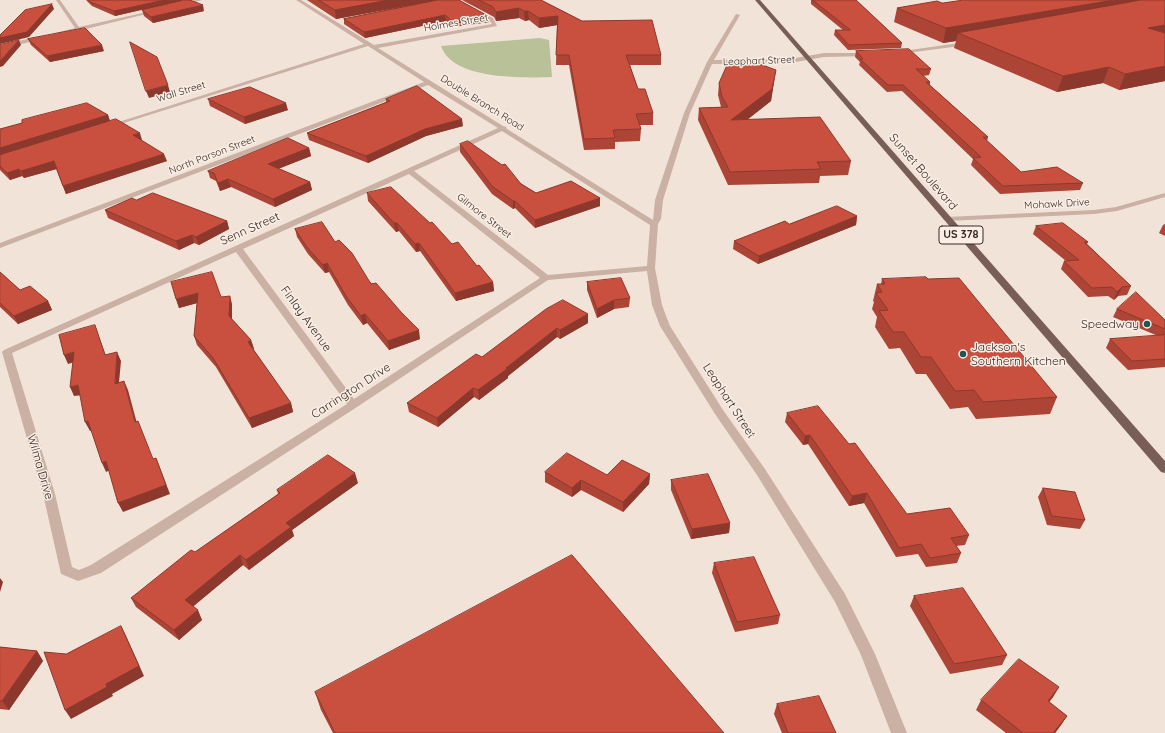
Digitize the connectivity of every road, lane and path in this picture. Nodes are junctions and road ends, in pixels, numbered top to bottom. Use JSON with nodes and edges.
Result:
{"nodes":[{"id":1,"x":58,"y":0,"type":"edge"},
{"id":2,"x":200,"y":0,"type":"edge"},
{"id":3,"x":298,"y":0,"type":"edge"},
{"id":4,"x":454,"y":0,"type":"edge"},
{"id":5,"x":757,"y":0,"type":"edge"},
{"id":6,"x":446,"y":1,"type":"edge"},
{"id":7,"x":171,"y":7,"type":"edge"},
{"id":8,"x":164,"y":9,"type":"edge"},
{"id":9,"x":738,"y":14,"type":"dead end"},
{"id":10,"x":342,"y":22,"type":"edge"},
{"id":11,"x":334,"y":23,"type":"junction"},
{"id":12,"x":78,"y":29,"type":"junction"},
{"id":13,"x":970,"y":43,"type":"edge"},
{"id":14,"x":371,"y":46,"type":"junction"},
{"id":15,"x":0,"y":47,"type":"edge"},
{"id":16,"x":878,"y":53,"type":"edge"},
{"id":17,"x":892,"y":53,"type":"edge"},
{"id":18,"x":808,"y":57,"type":"junction"},
{"id":19,"x":710,"y":62,"type":"junction"},
{"id":20,"x":430,"y":82,"type":"junction"},
{"id":21,"x":103,"y":127,"type":"edge"},
{"id":22,"x":504,"y":128,"type":"junction"},
{"id":23,"x":410,"y":171,"type":"junction"},
{"id":24,"x":1165,"y":195,"type":"edge"},
{"id":25,"x":947,"y":219,"type":"junction"},
{"id":26,"x":654,"y":224,"type":"junction"},
{"id":27,"x":0,"y":246,"type":"edge"},
{"id":28,"x":238,"y":248,"type":"junction"},
{"id":29,"x":651,"y":268,"type":"junction"},
{"id":30,"x":546,"y":278,"type":"junction"},
{"id":31,"x":7,"y":352,"type":"joint"},
{"id":32,"x":353,"y":405,"type":"junction"},
{"id":33,"x":1165,"y":469,"type":"edge"},
{"id":34,"x":78,"y":576,"type":"joint"},
{"id":35,"x":899,"y":733,"type":"edge"}],
"edges":[{"from":1,"to":12,"type":"street"},
{"from":2,"to":7,"type":"street"},
{"from":3,"to":11,"type":"street","name":"Double Branch Road"},
{"from":4,"to":6,"type":"street"},
{"from":4,"to":14,"type":"street","name":"Holmes Street"},
{"from":5,"to":18,"type":"main road","name":"Sunset Boulevard","number":"US 378"},
{"from":8,"to":12,"type":"street"},
{"from":9,"to":19,"type":"street","name":"Leaphart Street"},
{"from":10,"to":11,"type":"street"},
{"from":11,"to":14,"type":"street","name":"Double Branch Road"},
{"from":12,"to":15,"type":"street"},
{"from":13,"to":17,"type":"street"},
{"from":14,"to":20,"type":"street","name":"Double Branch Road"},
{"from":14,"to":21,"type":"street","name":"Wall Street"},
{"from":16,"to":18,"type":"street","name":"Leaphart Street"},
{"from":18,"to":19,"type":"street","name":"Leaphart Street"},
{"from":18,"to":25,"type":"main road","name":"Sunset Boulevard","number":"US 378"},
{"from":19,"to":26,"type":"street","name":"Leaphart Street"},
{"from":20,"to":22,"type":"street","name":"Double Branch Road"},
{"from":20,"to":27,"type":"street","name":"North Parson Street"},
{"from":22,"to":23,"type":"street","name":"Senn Street"},
{"from":22,"to":26,"type":"street","name":"Double Branch Road"},
{"from":23,"to":28,"type":"street","name":"Senn Street"},
{"from":23,"to":30,"type":"street","name":"Gilmore Street"},
{"from":24,"to":25,"type":"street","name":"Mohawk Drive"},
{"from":25,"to":33,"type":"main road","name":"Sunset Boulevard","number":"US 378"},
{"from":26,"to":29,"type":"street","name":"Leaphart Street"},
{"from":28,"to":31,"type":"street","name":"Senn Street"},
{"from":28,"to":32,"type":"street","name":"Finlay Avenue"},
{"from":29,"to":30,"type":"street","name":"Carrington Drive"},
{"from":29,"to":35,"type":"street","name":"Leaphart Street"},
{"from":30,"to":32,"type":"street","name":"Carrington Drive"},
{"from":31,"to":34,"type":"street","name":"Wilma Drive"},
{"from":32,"to":34,"type":"street","name":"Carrington Drive"}]}
